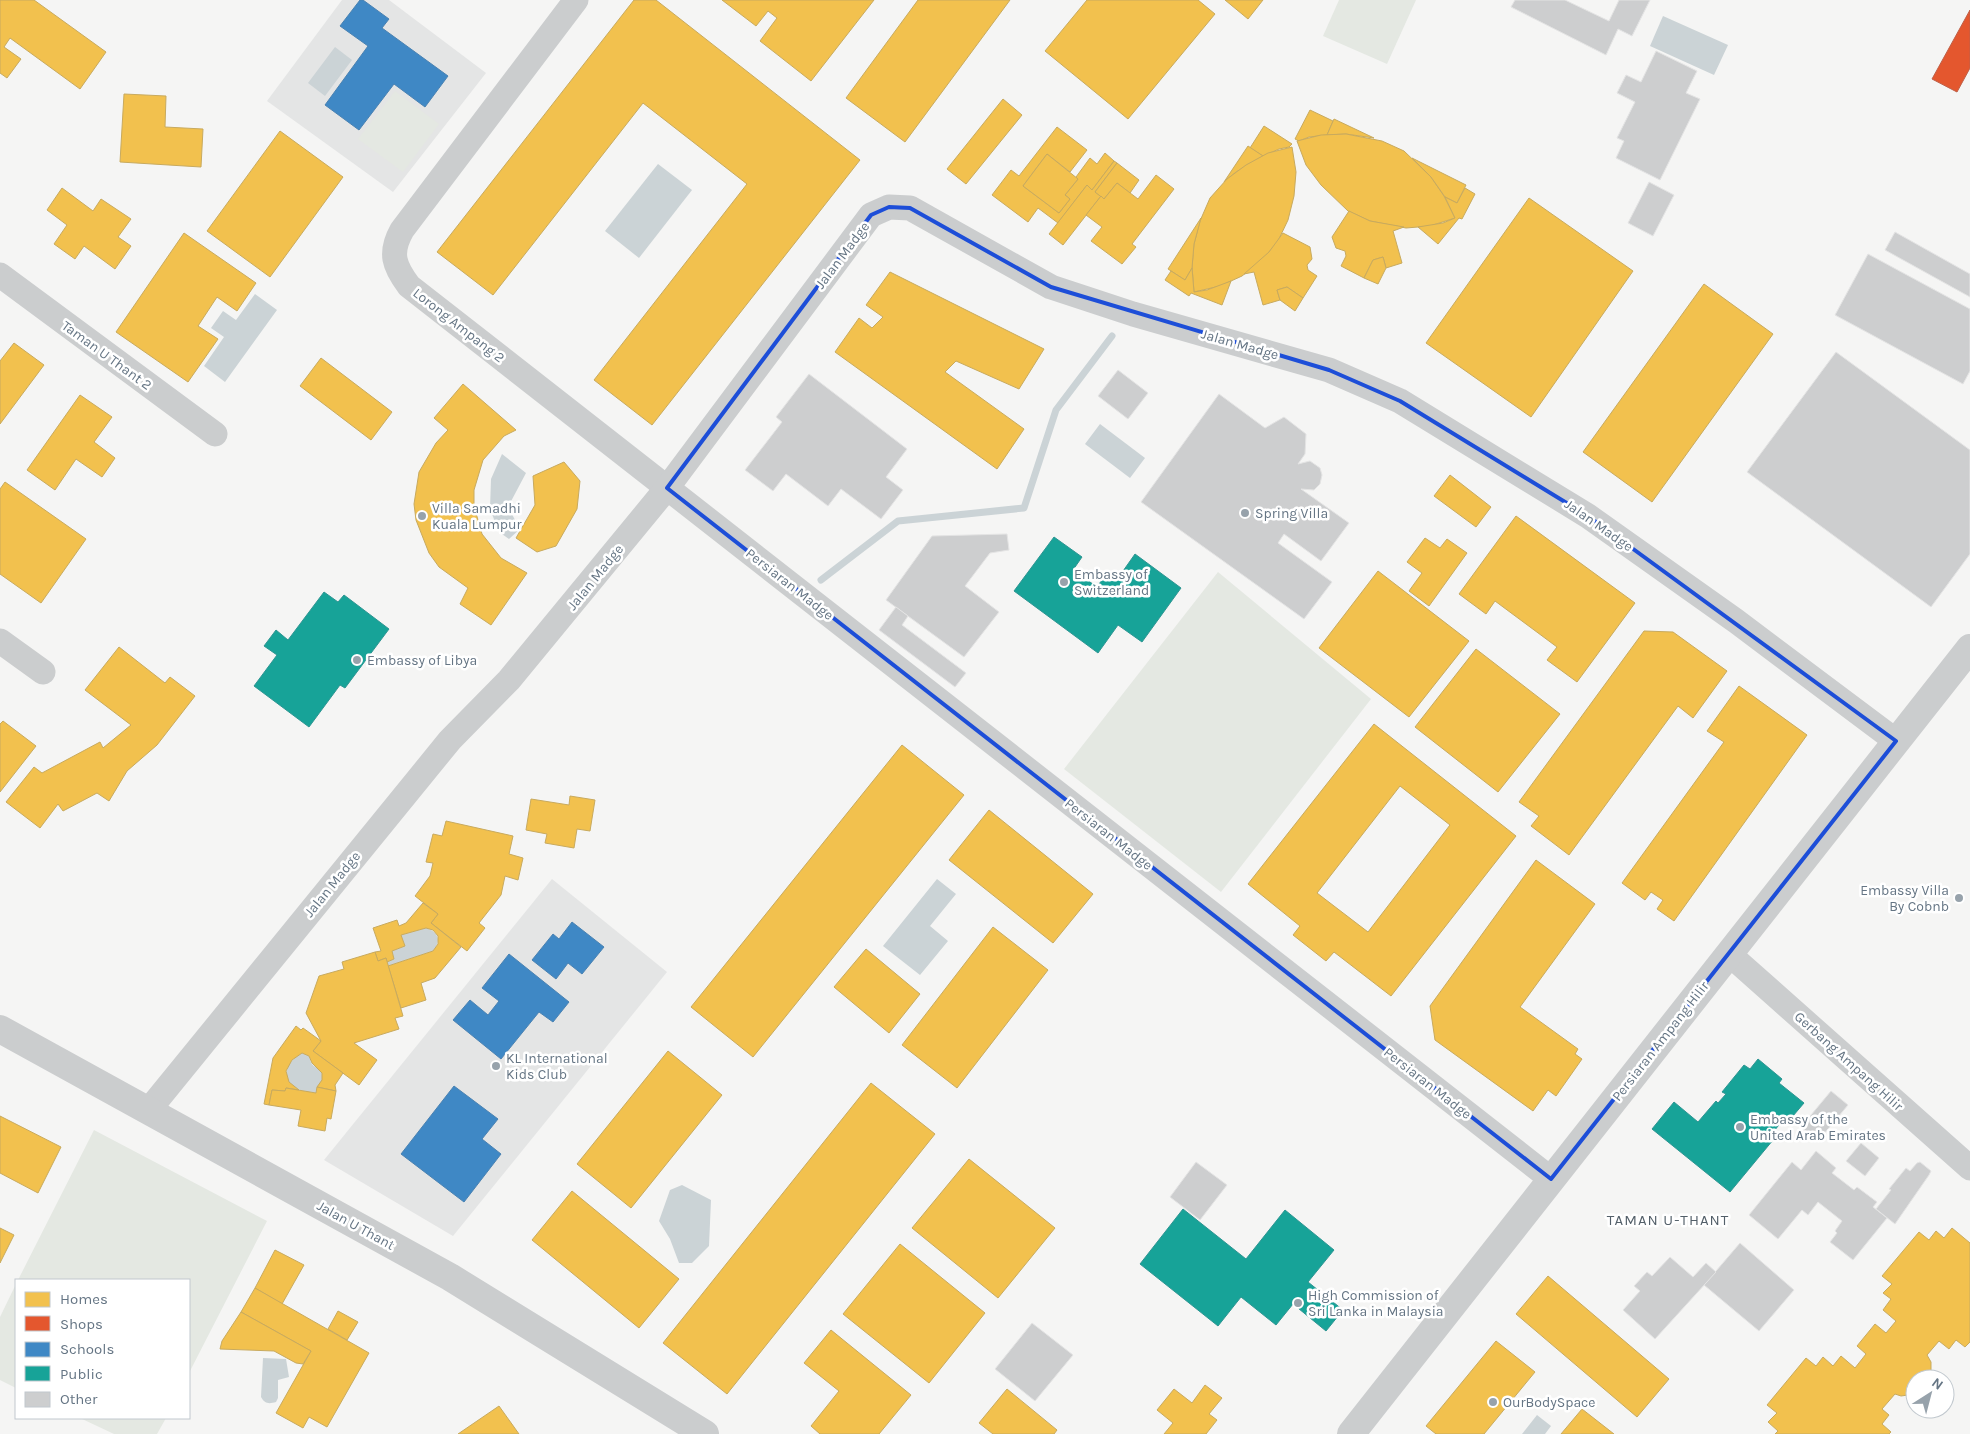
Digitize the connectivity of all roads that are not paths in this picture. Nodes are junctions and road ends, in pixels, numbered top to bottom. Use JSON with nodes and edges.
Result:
{"nodes":[{"id":1,"x":576,"y":0,"type":"edge"},
{"id":2,"x":0,"y":275,"type":"edge"},
{"id":3,"x":215,"y":434,"type":"dead end"},
{"id":4,"x":667,"y":488,"type":"junction"},
{"id":5,"x":0,"y":641,"type":"edge"},
{"id":6,"x":1970,"y":648,"type":"edge"},
{"id":7,"x":43,"y":672,"type":"dead end"},
{"id":8,"x":1896,"y":741,"type":"junction"},
{"id":9,"x":1729,"y":954,"type":"junction"},
{"id":10,"x":0,"y":1029,"type":"edge"},
{"id":11,"x":148,"y":1111,"type":"junction"},
{"id":12,"x":1970,"y":1168,"type":"edge"},
{"id":13,"x":1551,"y":1179,"type":"junction"},
{"id":14,"x":706,"y":1434,"type":"edge"},
{"id":15,"x":1351,"y":1434,"type":"edge"}],
"edges":[{"from":1,"to":4,"type":"street","name":"Lorong Ampang 2"},
{"from":2,"to":3,"type":"street","name":"Taman U Thant 2"},
{"from":4,"to":8,"type":"street","name":"Jalan Madge"},
{"from":4,"to":11,"type":"street","name":"Jalan Madge"},
{"from":4,"to":13,"type":"street","name":"Persiaran Madge"},
{"from":5,"to":7,"type":"street"},
{"from":6,"to":8,"type":"street","name":"Persiaran Ampang Hilir"},
{"from":8,"to":9,"type":"street","name":"Persiaran Ampang Hilir"},
{"from":9,"to":12,"type":"street","name":"Gerbang Ampang Hilir"},
{"from":9,"to":13,"type":"street","name":"Persiaran Ampang Hilir"},
{"from":10,"to":11,"type":"street","name":"Jalan U Thant"},
{"from":11,"to":14,"type":"street","name":"Jalan U Thant"},
{"from":13,"to":15,"type":"street","name":"Persiaran Ampang Hilir"}]}
